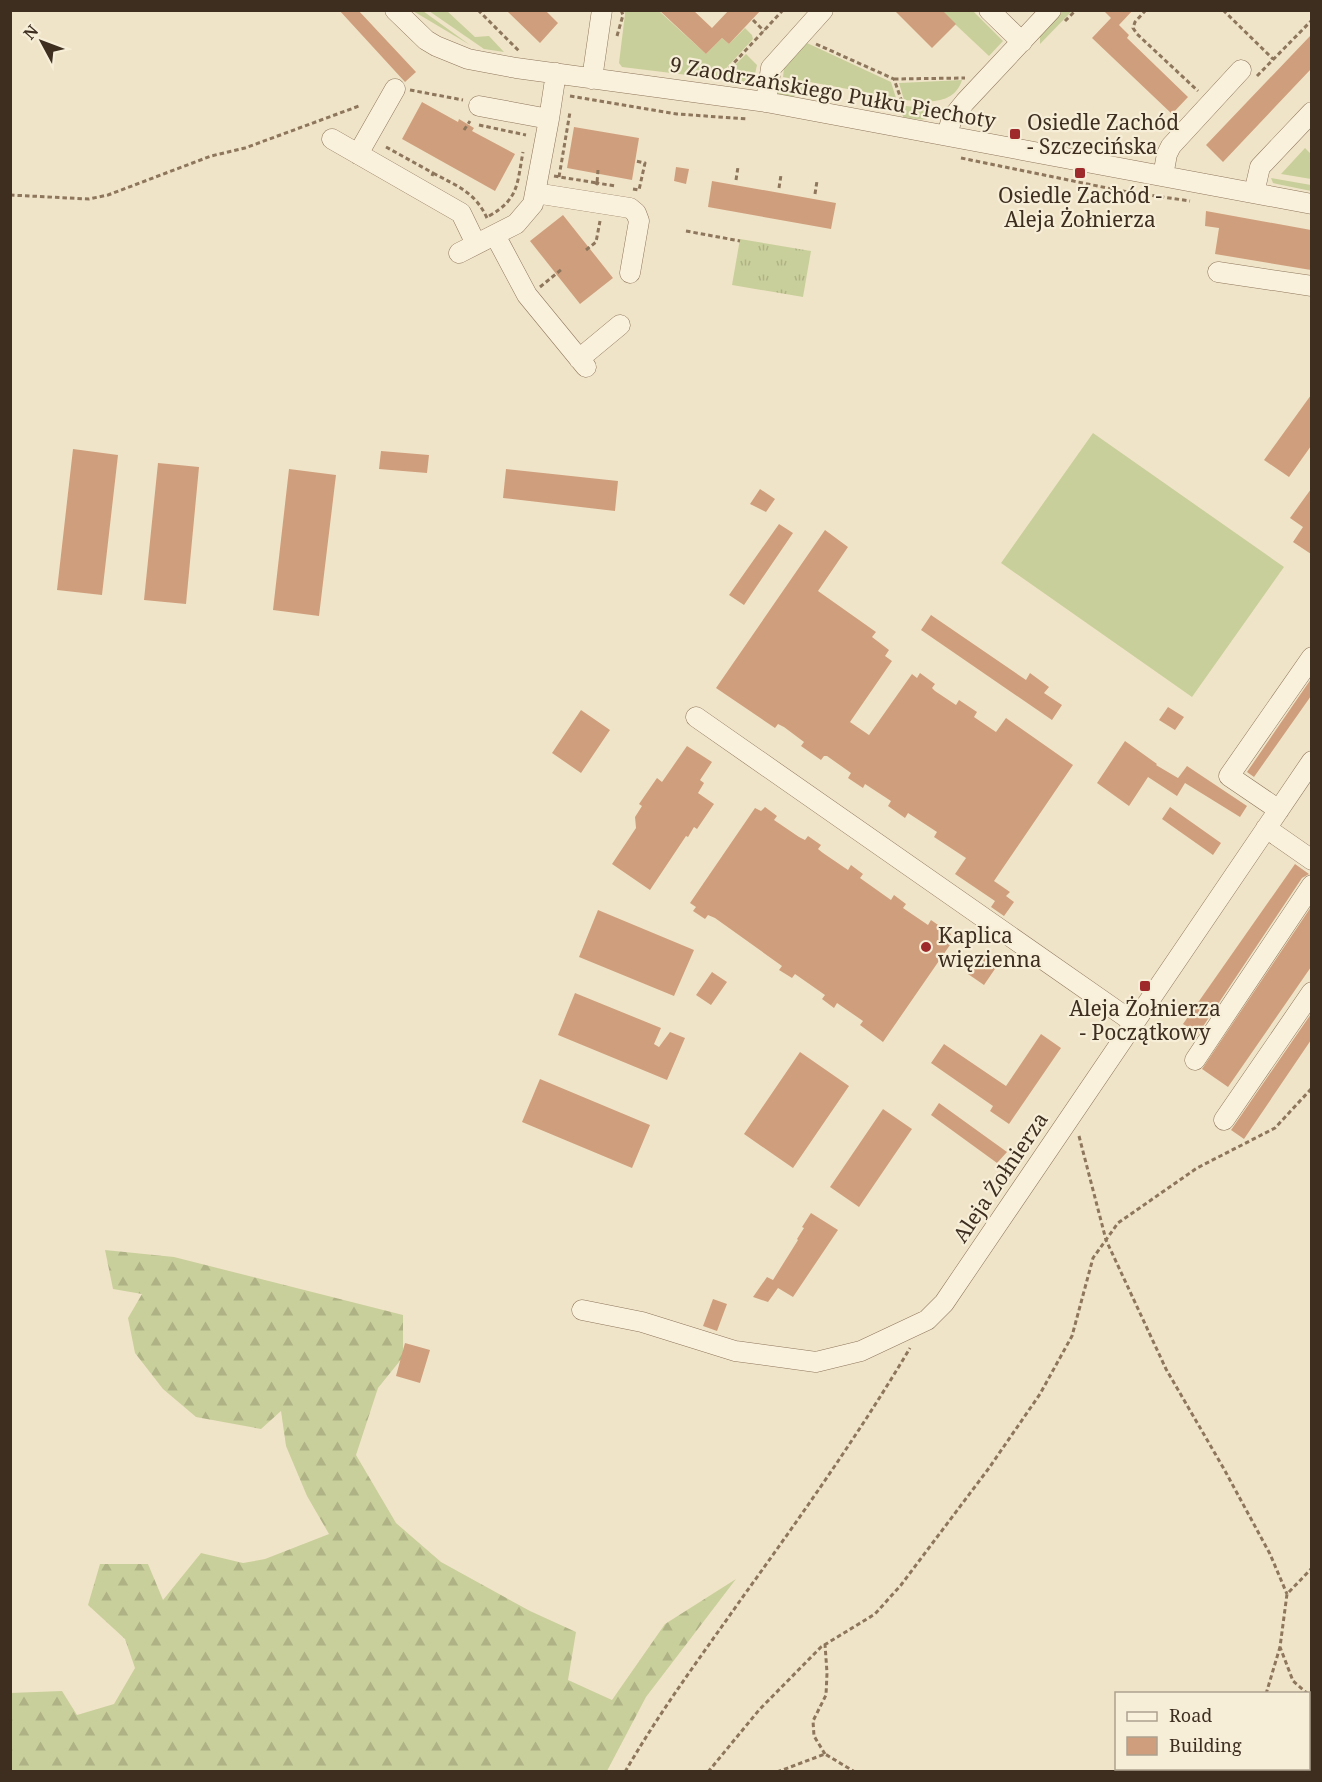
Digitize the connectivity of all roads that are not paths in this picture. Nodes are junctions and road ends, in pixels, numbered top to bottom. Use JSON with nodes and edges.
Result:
{"nodes":[{"id":1,"x":395,"y":10,"type":"edge"},
{"id":2,"x":602,"y":10,"type":"edge"},
{"id":3,"x":823,"y":10,"type":"edge"},
{"id":4,"x":989,"y":10,"type":"edge"},
{"id":5,"x":1051,"y":10,"type":"edge"},
{"id":6,"x":1022,"y":42,"type":"junction"},
{"id":7,"x":1241,"y":70,"type":"dead end"},
{"id":8,"x":556,"y":73,"type":"junction"},
{"id":9,"x":592,"y":79,"type":"junction"},
{"id":10,"x":395,"y":88,"type":"road end"},
{"id":11,"x":766,"y":102,"type":"junction"},
{"id":12,"x":472,"y":111,"type":"road end"},
{"id":13,"x":1311,"y":112,"type":"edge"},
{"id":14,"x":539,"y":117,"type":"junction"},
{"id":15,"x":947,"y":135,"type":"junction"},
{"id":16,"x":332,"y":139,"type":"dead end"},
{"id":17,"x":358,"y":154,"type":"junction"},
{"id":18,"x":1164,"y":176,"type":"junction"},
{"id":19,"x":535,"y":193,"type":"junction"},
{"id":20,"x":1254,"y":193,"type":"junction"},
{"id":21,"x":1311,"y":204,"type":"edge"},
{"id":22,"x":495,"y":235,"type":"junction"},
{"id":23,"x":1218,"y":272,"type":"dead end"},
{"id":24,"x":630,"y":273,"type":"dead end"},
{"id":25,"x":1311,"y":286,"type":"edge"},
{"id":26,"x":620,"y":326,"type":"dead end"},
{"id":27,"x":1311,"y":657,"type":"edge"},
{"id":28,"x":696,"y":717,"type":"dead end"},
{"id":29,"x":1311,"y":761,"type":"edge"},
{"id":30,"x":1279,"y":810,"type":"junction"},
{"id":31,"x":1266,"y":828,"type":"junction"},
{"id":32,"x":1311,"y":860,"type":"edge"},
{"id":33,"x":1311,"y":885,"type":"edge"},
{"id":34,"x":1311,"y":992,"type":"edge"},
{"id":35,"x":1133,"y":1022,"type":"junction"},
{"id":36,"x":1195,"y":1059,"type":"dead end"},
{"id":37,"x":1224,"y":1120,"type":"dead end"},
{"id":38,"x":582,"y":1310,"type":"dead end"}],
"edges":[{"from":1,"to":8,"type":"street","name":"9 Zaodrzańskiego Pułku Piechoty"},
{"from":2,"to":9,"type":"street"},
{"from":3,"to":11,"type":"street"},
{"from":4,"to":6,"type":"street"},
{"from":5,"to":6,"type":"street"},
{"from":6,"to":15,"type":"street"},
{"from":7,"to":18,"type":"street"},
{"from":8,"to":9,"type":"street","name":"9 Zaodrzańskiego Pułku Piechoty"},
{"from":8,"to":14,"type":"street"},
{"from":9,"to":11,"type":"street","name":"9 Zaodrzańskiego Pułku Piechoty"},
{"from":10,"to":17,"type":"street"},
{"from":11,"to":15,"type":"street","name":"9 Zaodrzańskiego Pułku Piechoty"},
{"from":12,"to":14,"type":"street"},
{"from":13,"to":20,"type":"street"},
{"from":14,"to":19,"type":"street"},
{"from":15,"to":18,"type":"street","name":"9 Zaodrzańskiego Pułku Piechoty"},
{"from":16,"to":17,"type":"street"},
{"from":17,"to":22,"type":"street"},
{"from":18,"to":20,"type":"street","name":"9 Zaodrzańskiego Pułku Piechoty"},
{"from":19,"to":22,"type":"street"},
{"from":19,"to":24,"type":"street"},
{"from":20,"to":21,"type":"street","name":"9 Zaodrzańskiego Pułku Piechoty"},
{"from":22,"to":26,"type":"street"},
{"from":23,"to":25,"type":"street"},
{"from":27,"to":30,"type":"street"},
{"from":28,"to":35,"type":"street"},
{"from":29,"to":30,"type":"street","name":"Aleja Żołnierza"},
{"from":30,"to":31,"type":"street","name":"Aleja Żołnierza"},
{"from":31,"to":32,"type":"street"},
{"from":31,"to":35,"type":"street","name":"Aleja Żołnierza"},
{"from":33,"to":36,"type":"street"},
{"from":34,"to":37,"type":"street"},
{"from":35,"to":38,"type":"street","name":"Aleja Żołnierza"}]}
